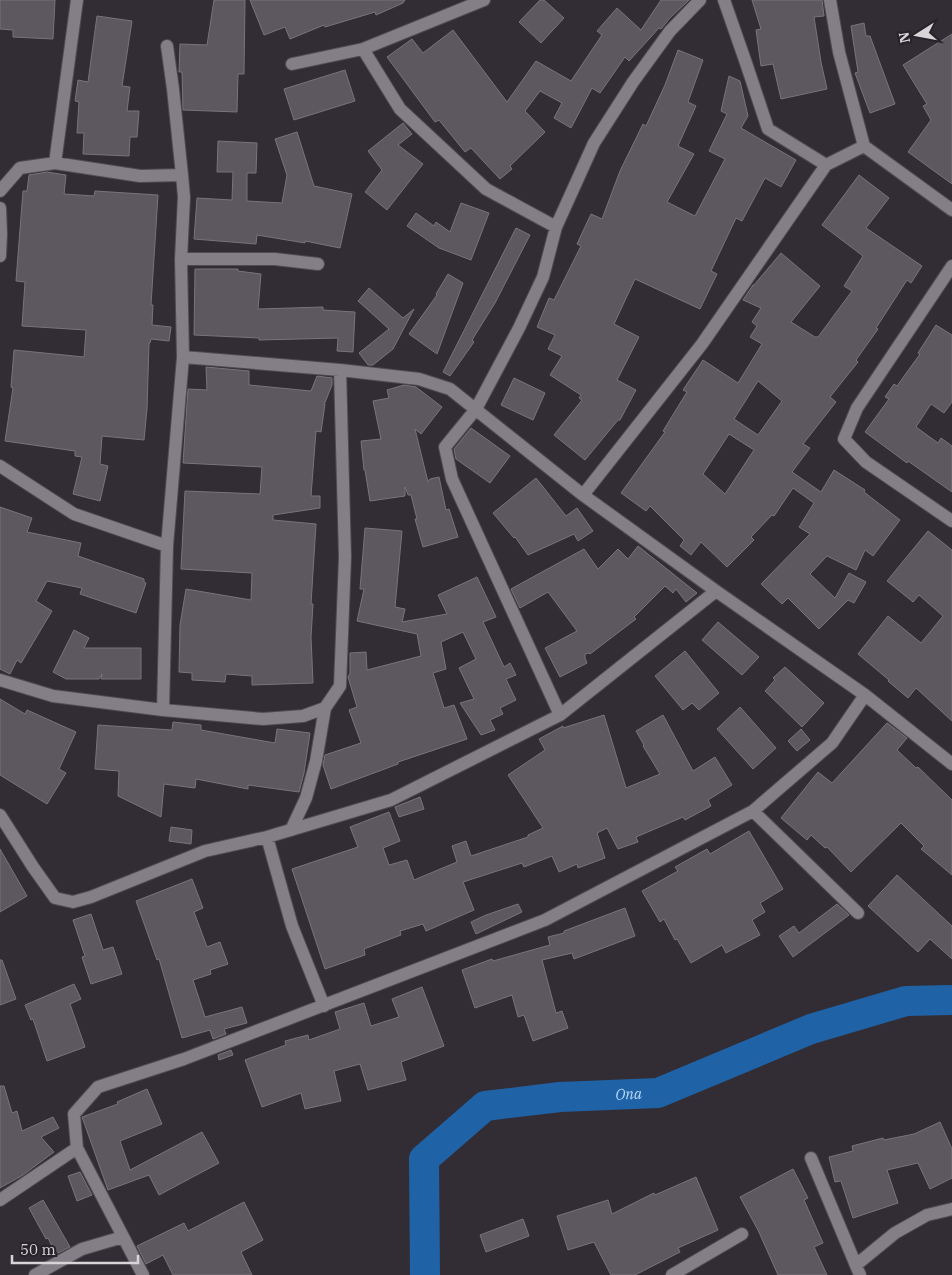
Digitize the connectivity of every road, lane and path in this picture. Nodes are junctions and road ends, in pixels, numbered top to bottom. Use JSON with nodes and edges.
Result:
{"nodes":[{"id":1,"x":77,"y":0,"type":"edge"},
{"id":2,"x":484,"y":0,"type":"edge"},
{"id":3,"x":700,"y":0,"type":"edge"},
{"id":4,"x":724,"y":0,"type":"edge"},
{"id":5,"x":830,"y":0,"type":"edge"},
{"id":6,"x":167,"y":46,"type":"dead end"},
{"id":7,"x":363,"y":50,"type":"junction"},
{"id":8,"x":292,"y":64,"type":"dead end"},
{"id":9,"x":864,"y":146,"type":"junction"},
{"id":10,"x":55,"y":163,"type":"junction"},
{"id":11,"x":826,"y":165,"type":"junction"},
{"id":12,"x":182,"y":176,"type":"junction"},
{"id":13,"x":0,"y":191,"type":"edge"},
{"id":14,"x":0,"y":208,"type":"edge"},
{"id":15,"x":952,"y":210,"type":"edge"},
{"id":16,"x":556,"y":227,"type":"junction"},
{"id":17,"x":0,"y":256,"type":"edge"},
{"id":18,"x":181,"y":259,"type":"junction"},
{"id":19,"x":318,"y":264,"type":"dead end"},
{"id":20,"x":952,"y":266,"type":"edge"},
{"id":21,"x":184,"y":357,"type":"junction"},
{"id":22,"x":340,"y":370,"type":"junction"},
{"id":23,"x":476,"y":409,"type":"junction"},
{"id":24,"x":0,"y":466,"type":"edge"},
{"id":25,"x":583,"y":495,"type":"junction"},
{"id":26,"x":952,"y":521,"type":"edge"},
{"id":27,"x":168,"y":546,"type":"junction"},
{"id":28,"x":716,"y":591,"type":"junction"},
{"id":29,"x":0,"y":680,"type":"edge"},
{"id":30,"x":865,"y":694,"type":"junction"},
{"id":31,"x":325,"y":708,"type":"junction"},
{"id":32,"x":164,"y":710,"type":"junction"},
{"id":33,"x":560,"y":715,"type":"junction"},
{"id":34,"x":952,"y":764,"type":"edge"},
{"id":35,"x":753,"y":810,"type":"junction"},
{"id":36,"x":0,"y":815,"type":"edge"},
{"id":37,"x":291,"y":830,"type":"junction"},
{"id":38,"x":268,"y":837,"type":"junction"},
{"id":39,"x":858,"y":913,"type":"dead end"},
{"id":40,"x":324,"y":1006,"type":"junction"},
{"id":41,"x":77,"y":1148,"type":"junction"},
{"id":42,"x":811,"y":1158,"type":"dead end"},
{"id":43,"x":0,"y":1200,"type":"edge"},
{"id":44,"x":952,"y":1209,"type":"edge"},
{"id":45,"x":742,"y":1234,"type":"dead end"},
{"id":46,"x":123,"y":1237,"type":"junction"},
{"id":47,"x":858,"y":1270,"type":"edge"},
{"id":48,"x":35,"y":1275,"type":"edge"},
{"id":49,"x":143,"y":1275,"type":"edge"},
{"id":50,"x":672,"y":1275,"type":"edge"}],
"edges":[{"from":1,"to":10,"type":"street"},
{"from":2,"to":7,"type":"street"},
{"from":3,"to":16,"type":"street"},
{"from":4,"to":11,"type":"street"},
{"from":5,"to":9,"type":"street"},
{"from":6,"to":12,"type":"street"},
{"from":7,"to":8,"type":"street"},
{"from":7,"to":16,"type":"street"},
{"from":9,"to":11,"type":"street"},
{"from":9,"to":15,"type":"street"},
{"from":10,"to":12,"type":"street"},
{"from":10,"to":13,"type":"street"},
{"from":11,"to":25,"type":"street"},
{"from":12,"to":18,"type":"street"},
{"from":14,"to":17,"type":"street"},
{"from":16,"to":23,"type":"street"},
{"from":18,"to":19,"type":"street"},
{"from":18,"to":21,"type":"street"},
{"from":20,"to":26,"type":"street"},
{"from":21,"to":22,"type":"street"},
{"from":21,"to":27,"type":"street"},
{"from":22,"to":23,"type":"street"},
{"from":22,"to":31,"type":"street"},
{"from":23,"to":25,"type":"street"},
{"from":23,"to":33,"type":"street"},
{"from":24,"to":27,"type":"street"},
{"from":25,"to":28,"type":"street"},
{"from":27,"to":32,"type":"street"},
{"from":28,"to":30,"type":"street"},
{"from":28,"to":33,"type":"street"},
{"from":29,"to":32,"type":"street"},
{"from":30,"to":34,"type":"street"},
{"from":30,"to":35,"type":"street"},
{"from":31,"to":32,"type":"street"},
{"from":31,"to":37,"type":"street"},
{"from":33,"to":37,"type":"street"},
{"from":35,"to":39,"type":"street"},
{"from":35,"to":40,"type":"street"},
{"from":36,"to":38,"type":"street"},
{"from":37,"to":38,"type":"street"},
{"from":38,"to":40,"type":"street"},
{"from":40,"to":41,"type":"street"},
{"from":41,"to":43,"type":"street"},
{"from":41,"to":46,"type":"street"},
{"from":42,"to":47,"type":"street"},
{"from":44,"to":47,"type":"street"},
{"from":45,"to":50,"type":"street"},
{"from":46,"to":48,"type":"street"},
{"from":46,"to":49,"type":"street"}]}
